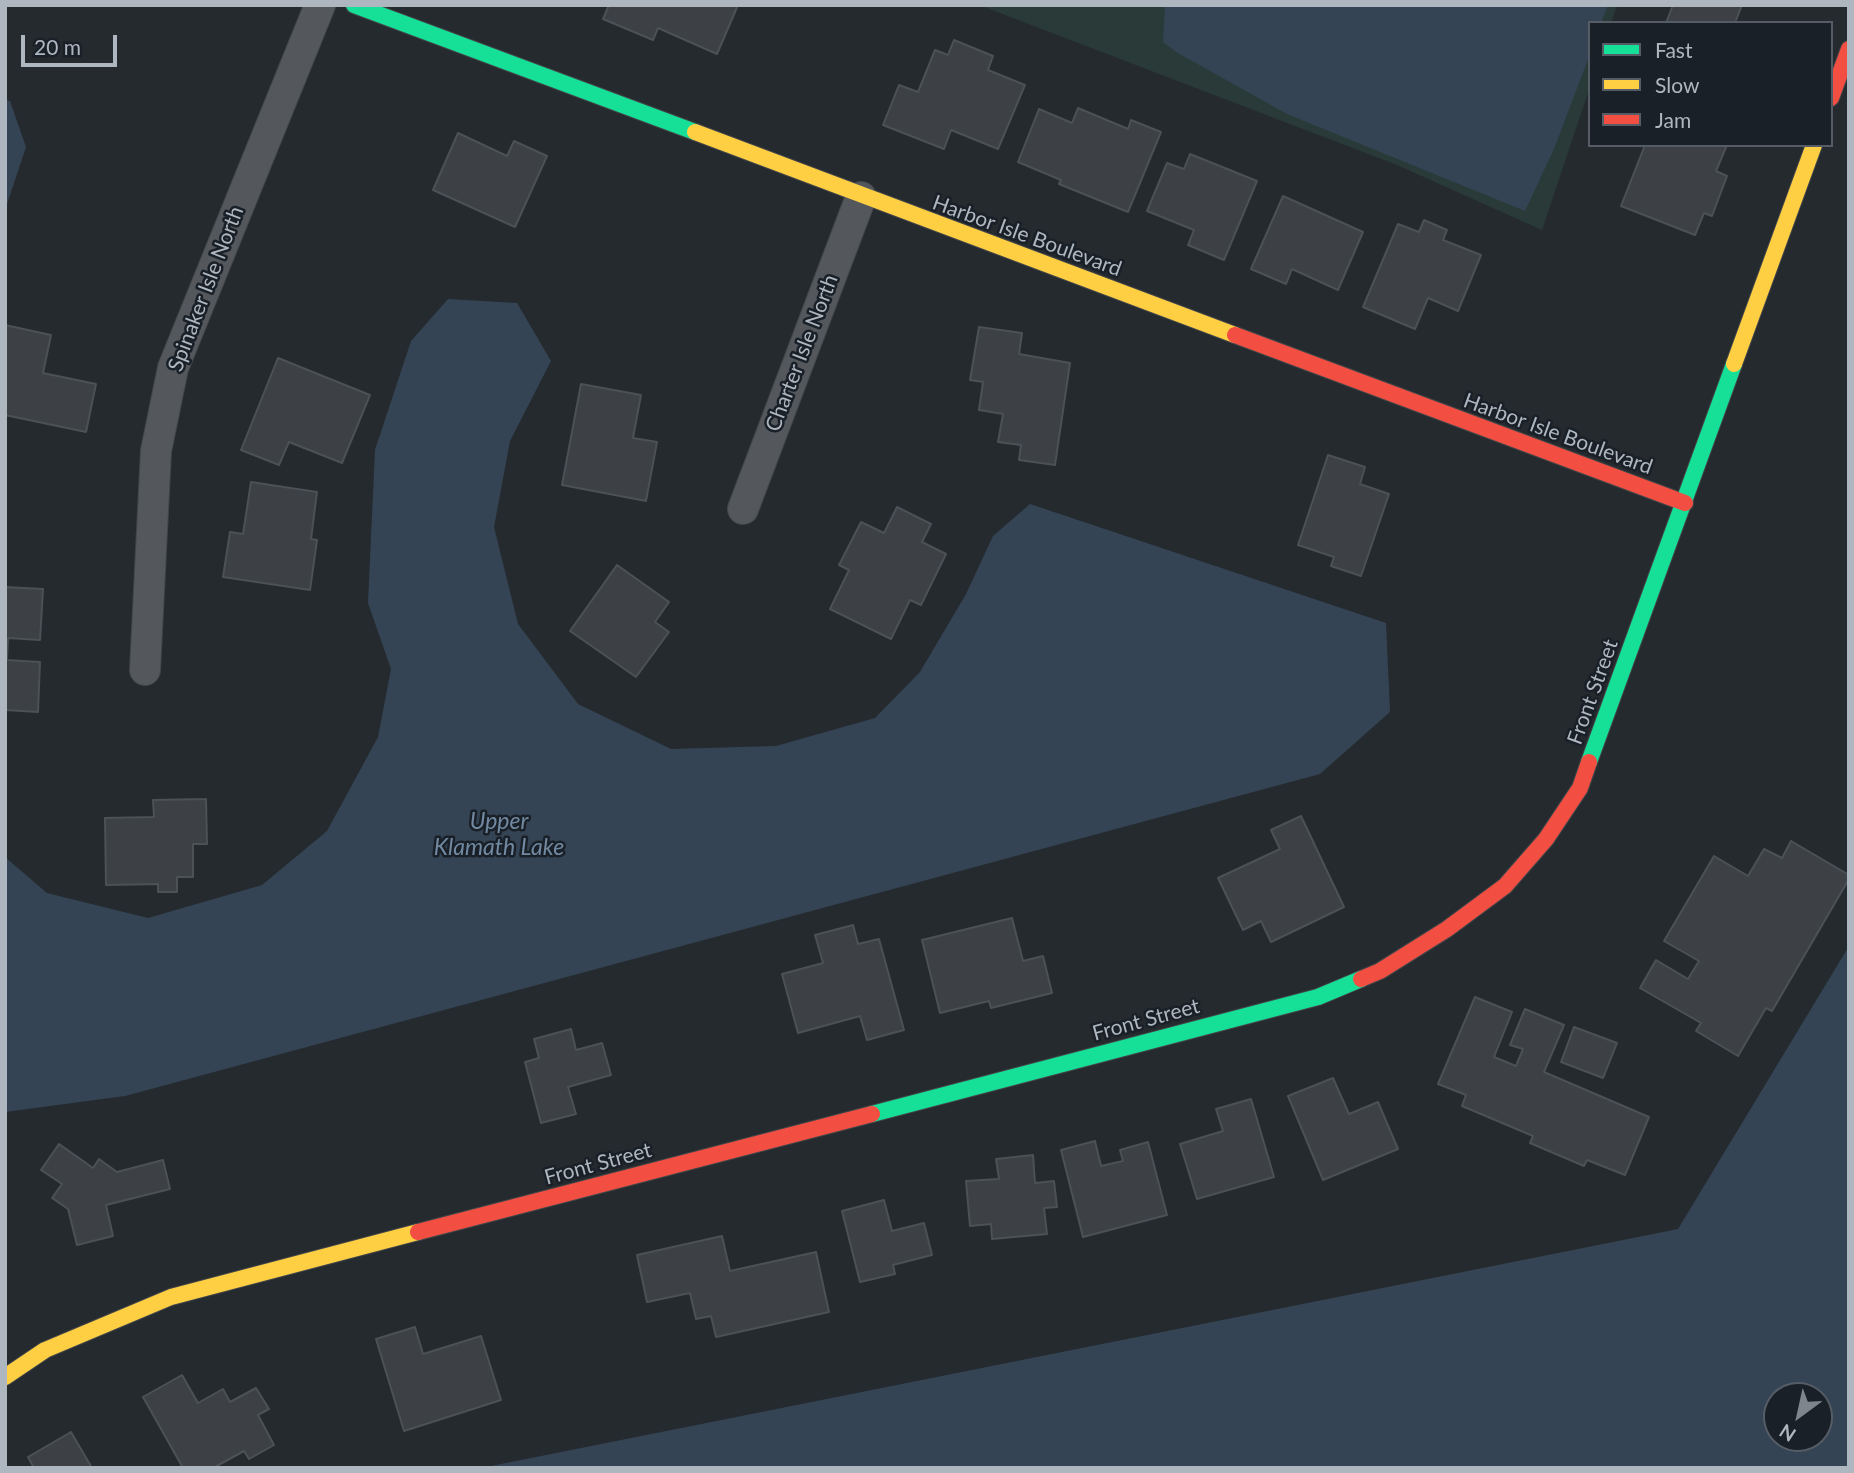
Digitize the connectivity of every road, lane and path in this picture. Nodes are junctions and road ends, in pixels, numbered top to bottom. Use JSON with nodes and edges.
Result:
{"nodes":[{"id":1,"x":320,"y":5,"type":"edge"},
{"id":2,"x":354,"y":5,"type":"edge"},
{"id":3,"x":1849,"y":49,"type":"edge"},
{"id":4,"x":1833,"y":93,"type":"edge"},
{"id":5,"x":1813,"y":147,"type":"edge"},
{"id":6,"x":861,"y":197,"type":"junction"},
{"id":7,"x":1685,"y":503,"type":"junction"},
{"id":8,"x":743,"y":509,"type":"dead end"},
{"id":9,"x":145,"y":670,"type":"dead end"},
{"id":10,"x":5,"y":1377,"type":"edge"}],
"edges":[{"from":1,"to":9,"type":"street","name":"Spinaker Isle North"},
{"from":2,"to":6,"type":"street","name":"Harbor Isle Boulevard"},
{"from":3,"to":4,"type":"street"},
{"from":5,"to":7,"type":"street","name":"Front Street"},
{"from":6,"to":7,"type":"street","name":"Harbor Isle Boulevard"},
{"from":6,"to":8,"type":"street","name":"Charter Isle North"},
{"from":7,"to":10,"type":"street","name":"Front Street"}]}
